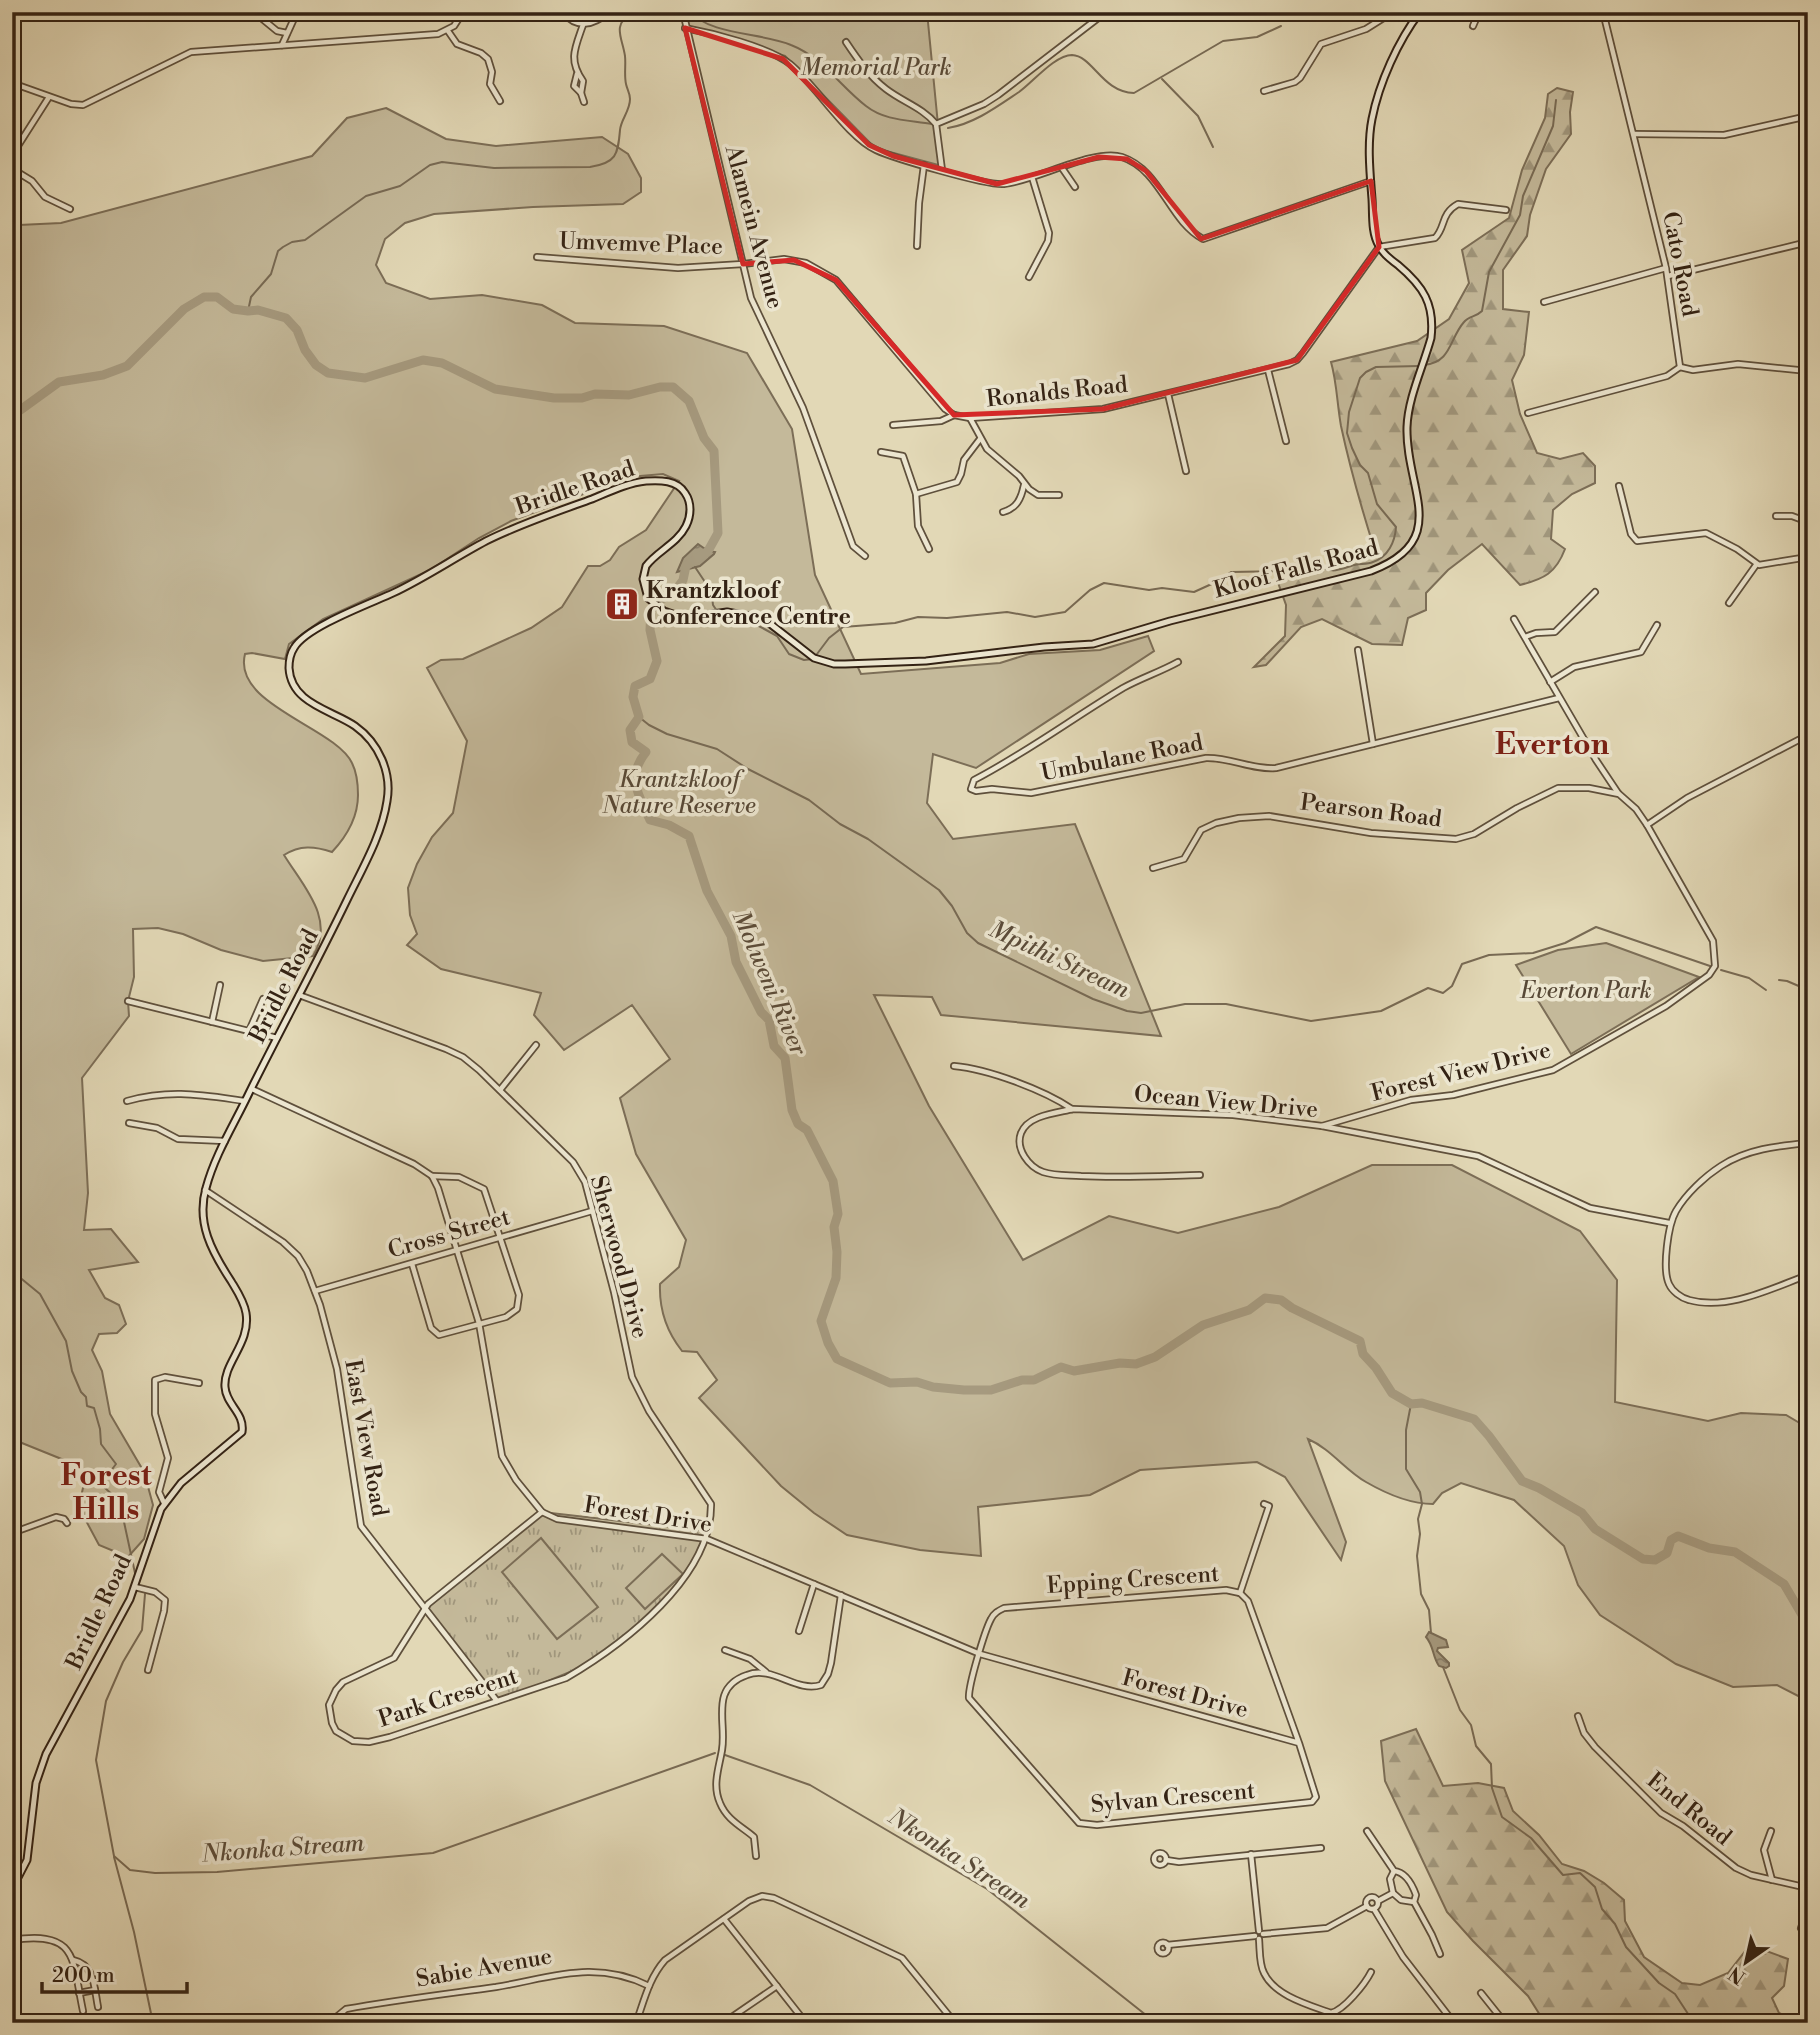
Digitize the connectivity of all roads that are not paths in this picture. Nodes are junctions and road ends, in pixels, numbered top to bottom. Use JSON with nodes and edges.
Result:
{"nodes":[{"id":1,"x":24,"y":12,"type":"edge"},
{"id":2,"x":254,"y":12,"type":"edge"},
{"id":3,"x":297,"y":12,"type":"edge"},
{"id":4,"x":463,"y":12,"type":"edge"},
{"id":5,"x":562,"y":12,"type":"edge"},
{"id":6,"x":610,"y":12,"type":"edge"},
{"id":7,"x":683,"y":12,"type":"edge"},
{"id":8,"x":1106,"y":12,"type":"edge"},
{"id":9,"x":1393,"y":12,"type":"edge"},
{"id":10,"x":1420,"y":12,"type":"edge"},
{"id":11,"x":1479,"y":12,"type":"edge"},
{"id":12,"x":1603,"y":12,"type":"edge"},
{"id":13,"x":12,"y":18,"type":"edge"},
{"id":14,"x":583,"y":25,"type":"junction"},
{"id":15,"x":1473,"y":26,"type":"dead end"},
{"id":16,"x":685,"y":28,"type":"junction"},
{"id":17,"x":448,"y":31,"type":"junction"},
{"id":18,"x":287,"y":33,"type":"junction"},
{"id":19,"x":846,"y":42,"type":"dead end"},
{"id":20,"x":282,"y":45,"type":"junction"},
{"id":21,"x":577,"y":73,"type":"junction"},
{"id":22,"x":12,"y":83,"type":"edge"},
{"id":23,"x":1264,"y":91,"type":"dead end"},
{"id":24,"x":581,"y":93,"type":"junction"},
{"id":25,"x":49,"y":97,"type":"junction"},
{"id":26,"x":500,"y":100,"type":"dead end"},
{"id":27,"x":584,"y":102,"type":"dead end"},
{"id":28,"x":1808,"y":116,"type":"edge"},
{"id":29,"x":936,"y":124,"type":"junction"},
{"id":30,"x":1634,"y":134,"type":"junction"},
{"id":31,"x":924,"y":165,"type":"junction"},
{"id":32,"x":1062,"y":168,"type":"junction"},
{"id":33,"x":942,"y":170,"type":"junction"},
{"id":34,"x":1032,"y":177,"type":"junction"},
{"id":35,"x":1371,"y":181,"type":"junction"},
{"id":36,"x":1075,"y":187,"type":"dead end"},
{"id":37,"x":70,"y":209,"type":"dead end"},
{"id":38,"x":1506,"y":210,"type":"dead end"},
{"id":39,"x":1808,"y":242,"type":"edge"},
{"id":40,"x":917,"y":246,"type":"dead end"},
{"id":41,"x":1379,"y":247,"type":"junction"},
{"id":42,"x":537,"y":257,"type":"dead end"},
{"id":43,"x":743,"y":264,"type":"junction"},
{"id":44,"x":1666,"y":268,"type":"junction"},
{"id":45,"x":1668,"y":276,"type":"junction"},
{"id":46,"x":1029,"y":277,"type":"dead end"},
{"id":47,"x":1544,"y":302,"type":"dead end"},
{"id":48,"x":1680,"y":368,"type":"junction"},
{"id":49,"x":1268,"y":370,"type":"junction"},
{"id":50,"x":1808,"y":371,"type":"edge"},
{"id":51,"x":1168,"y":394,"type":"junction"},
{"id":52,"x":1528,"y":413,"type":"dead end"},
{"id":53,"x":954,"y":415,"type":"junction"},
{"id":54,"x":970,"y":418,"type":"junction"},
{"id":55,"x":893,"y":425,"type":"dead end"},
{"id":56,"x":980,"y":439,"type":"junction"},
{"id":57,"x":1286,"y":441,"type":"dead end"},
{"id":58,"x":881,"y":452,"type":"dead end"},
{"id":59,"x":1186,"y":471,"type":"dead end"},
{"id":60,"x":1024,"y":484,"type":"junction"},
{"id":61,"x":1619,"y":486,"type":"dead end"},
{"id":62,"x":916,"y":494,"type":"junction"},
{"id":63,"x":1059,"y":495,"type":"dead end"},
{"id":64,"x":1003,"y":512,"type":"dead end"},
{"id":65,"x":1776,"y":516,"type":"dead end"},
{"id":66,"x":1808,"y":522,"type":"edge"},
{"id":67,"x":929,"y":549,"type":"dead end"},
{"id":68,"x":865,"y":556,"type":"dead end"},
{"id":69,"x":1808,"y":557,"type":"edge"},
{"id":70,"x":1756,"y":565,"type":"junction"},
{"id":71,"x":1595,"y":592,"type":"dead end"},
{"id":72,"x":1729,"y":603,"type":"dead end"},
{"id":73,"x":677,"y":616,"type":"joint"},
{"id":74,"x":1514,"y":619,"type":"dead end"},
{"id":75,"x":1657,"y":625,"type":"dead end"},
{"id":76,"x":1525,"y":636,"type":"junction"},
{"id":77,"x":1358,"y":650,"type":"dead end"},
{"id":78,"x":1178,"y":662,"type":"dead end"},
{"id":79,"x":1550,"y":681,"type":"junction"},
{"id":80,"x":1559,"y":698,"type":"junction"},
{"id":81,"x":1808,"y":735,"type":"edge"},
{"id":82,"x":1373,"y":744,"type":"junction"},
{"id":83,"x":1619,"y":794,"type":"junction"},
{"id":84,"x":1647,"y":825,"type":"junction"},
{"id":85,"x":1153,"y":868,"type":"dead end"},
{"id":86,"x":220,"y":985,"type":"dead end"},
{"id":87,"x":299,"y":995,"type":"junction"},
{"id":88,"x":263,"y":999,"type":"dead end"},
{"id":89,"x":128,"y":1001,"type":"dead end"},
{"id":90,"x":212,"y":1022,"type":"junction"},
{"id":91,"x":249,"y":1031,"type":"junction"},
{"id":92,"x":278,"y":1038,"type":"junction"},
{"id":93,"x":536,"y":1045,"type":"dead end"},
{"id":94,"x":954,"y":1066,"type":"dead end"},
{"id":95,"x":252,"y":1089,"type":"junction"},
{"id":96,"x":500,"y":1090,"type":"junction"},
{"id":97,"x":127,"y":1101,"type":"dead end"},
{"id":98,"x":246,"y":1101,"type":"junction"},
{"id":99,"x":1073,"y":1110,"type":"junction"},
{"id":100,"x":129,"y":1123,"type":"dead end"},
{"id":101,"x":1322,"y":1126,"type":"junction"},
{"id":102,"x":226,"y":1141,"type":"junction"},
{"id":103,"x":1808,"y":1143,"type":"edge"},
{"id":104,"x":1200,"y":1175,"type":"dead end"},
{"id":105,"x":432,"y":1176,"type":"junction"},
{"id":106,"x":205,"y":1189,"type":"junction"},
{"id":107,"x":593,"y":1211,"type":"junction"},
{"id":108,"x":1670,"y":1223,"type":"junction"},
{"id":109,"x":501,"y":1237,"type":"junction"},
{"id":110,"x":457,"y":1250,"type":"junction"},
{"id":111,"x":412,"y":1264,"type":"junction"},
{"id":112,"x":1808,"y":1275,"type":"edge"},
{"id":113,"x":315,"y":1291,"type":"junction"},
{"id":114,"x":478,"y":1324,"type":"junction"},
{"id":115,"x":199,"y":1383,"type":"dead end"},
{"id":116,"x":164,"y":1503,"type":"junction"},
{"id":117,"x":1264,"y":1504,"type":"dead end"},
{"id":118,"x":542,"y":1512,"type":"junction"},
{"id":119,"x":68,"y":1522,"type":"dead end"},
{"id":120,"x":12,"y":1533,"type":"edge"},
{"id":121,"x":707,"y":1539,"type":"junction"},
{"id":122,"x":814,"y":1584,"type":"junction"},
{"id":123,"x":135,"y":1587,"type":"junction"},
{"id":124,"x":1240,"y":1593,"type":"junction"},
{"id":125,"x":841,"y":1595,"type":"junction"},
{"id":126,"x":424,"y":1607,"type":"junction"},
{"id":127,"x":799,"y":1631,"type":"dead end"},
{"id":128,"x":724,"y":1650,"type":"dead end"},
{"id":129,"x":980,"y":1654,"type":"junction"},
{"id":130,"x":148,"y":1670,"type":"dead end"},
{"id":131,"x":767,"y":1673,"type":"junction"},
{"id":132,"x":497,"y":1701,"type":"junction"},
{"id":133,"x":1578,"y":1716,"type":"dead end"},
{"id":134,"x":1299,"y":1743,"type":"junction"},
{"id":135,"x":1367,"y":1831,"type":"dead end"},
{"id":136,"x":1771,"y":1831,"type":"dead end"},
{"id":137,"x":1321,"y":1848,"type":"dead end"},
{"id":138,"x":1808,"y":1851,"type":"edge"},
{"id":139,"x":1251,"y":1854,"type":"junction"},
{"id":140,"x":756,"y":1856,"type":"dead end"},
{"id":141,"x":1808,"y":1859,"type":"edge"},
{"id":142,"x":1166,"y":1860,"type":"dead end"},
{"id":143,"x":1394,"y":1871,"type":"junction"},
{"id":144,"x":1772,"y":1880,"type":"junction"},
{"id":145,"x":1808,"y":1888,"type":"edge"},
{"id":146,"x":12,"y":1889,"type":"edge"},
{"id":147,"x":1393,"y":1893,"type":"junction"},
{"id":148,"x":1377,"y":1901,"type":"junction"},
{"id":149,"x":1414,"y":1902,"type":"junction"},
{"id":150,"x":1367,"y":1906,"type":"junction"},
{"id":151,"x":1808,"y":1908,"type":"edge"},
{"id":152,"x":1374,"y":1909,"type":"junction"},
{"id":153,"x":723,"y":1919,"type":"junction"},
{"id":154,"x":1801,"y":1928,"type":"dead end"},
{"id":155,"x":1259,"y":1935,"type":"junction"},
{"id":156,"x":12,"y":1940,"type":"edge"},
{"id":157,"x":1167,"y":1945,"type":"dead end"},
{"id":158,"x":1440,"y":1954,"type":"dead end"},
{"id":159,"x":73,"y":1960,"type":"junction"},
{"id":160,"x":1371,"y":1972,"type":"dead end"},
{"id":161,"x":649,"y":1986,"type":"junction"},
{"id":162,"x":776,"y":1986,"type":"junction"},
{"id":163,"x":95,"y":1990,"type":"junction"},
{"id":164,"x":79,"y":1993,"type":"junction"},
{"id":165,"x":1481,"y":1993,"type":"dead end"},
{"id":166,"x":98,"y":2007,"type":"dead end"},
{"id":167,"x":83,"y":2011,"type":"dead end"},
{"id":168,"x":12,"y":2019,"type":"edge"},
{"id":169,"x":58,"y":2021,"type":"edge"},
{"id":170,"x":82,"y":2023,"type":"edge"},
{"id":171,"x":329,"y":2023,"type":"edge"},
{"id":172,"x":636,"y":2023,"type":"edge"},
{"id":173,"x":723,"y":2023,"type":"edge"},
{"id":174,"x":806,"y":2023,"type":"edge"},
{"id":175,"x":955,"y":2023,"type":"edge"},
{"id":176,"x":1454,"y":2023,"type":"edge"},
{"id":177,"x":1505,"y":2023,"type":"edge"}],
"edges":[{"from":1,"to":13,"type":"street"},
{"from":2,"to":18,"type":"street"},
{"from":3,"to":18,"type":"street"},
{"from":4,"to":17,"type":"street"},
{"from":5,"to":14,"type":"street"},
{"from":6,"to":14,"type":"street"},
{"from":7,"to":16,"type":"street","name":"Alamein Avenue"},
{"from":8,"to":29,"type":"street"},
{"from":9,"to":23,"type":"street"},
{"from":10,"to":35,"type":"main road"},
{"from":11,"to":15,"type":"street"},
{"from":12,"to":30,"type":"street","name":"Cato Road"},
{"from":14,"to":21,"type":"street"},
{"from":16,"to":31,"type":"street"},
{"from":16,"to":43,"type":"street","name":"Alamein Avenue"},
{"from":17,"to":20,"type":"street"},
{"from":17,"to":26,"type":"street"},
{"from":18,"to":20,"type":"street"},
{"from":19,"to":29,"type":"street"},
{"from":20,"to":25,"type":"street"},
{"from":21,"to":24,"type":"street"},
{"from":21,"to":24,"type":"street"},
{"from":22,"to":25,"type":"street"},
{"from":24,"to":27,"type":"street"},
{"from":25,"to":37,"type":"street"},
{"from":28,"to":30,"type":"street"},
{"from":29,"to":33,"type":"street"},
{"from":30,"to":44,"type":"street","name":"Cato Road"},
{"from":31,"to":33,"type":"street"},
{"from":31,"to":40,"type":"street"},
{"from":32,"to":34,"type":"street"},
{"from":32,"to":35,"type":"street"},
{"from":32,"to":36,"type":"street"},
{"from":33,"to":34,"type":"street"},
{"from":34,"to":46,"type":"street"},
{"from":35,"to":41,"type":"main road"},
{"from":38,"to":41,"type":"street"},
{"from":39,"to":45,"type":"street"},
{"from":41,"to":49,"type":"street","name":"Ronalds Road"},
{"from":41,"to":73,"type":"main road","name":"Kloof Falls Road"},
{"from":42,"to":43,"type":"street","name":"Umvemve Place"},
{"from":43,"to":53,"type":"street","name":"Ronalds Road"},
{"from":43,"to":68,"type":"street","name":"Alamein Avenue"},
{"from":44,"to":45,"type":"street","name":"Cato Road"},
{"from":44,"to":47,"type":"street"},
{"from":45,"to":48,"type":"street","name":"Cato Road"},
{"from":48,"to":50,"type":"street"},
{"from":48,"to":52,"type":"street"},
{"from":49,"to":51,"type":"street","name":"Ronalds Road"},
{"from":49,"to":57,"type":"street"},
{"from":51,"to":54,"type":"street","name":"Ronalds Road"},
{"from":51,"to":59,"type":"street"},
{"from":53,"to":54,"type":"street","name":"Ronalds Road"},
{"from":53,"to":55,"type":"street"},
{"from":54,"to":56,"type":"street"},
{"from":56,"to":60,"type":"street"},
{"from":56,"to":62,"type":"street"},
{"from":58,"to":62,"type":"street"},
{"from":60,"to":63,"type":"street"},
{"from":60,"to":64,"type":"street"},
{"from":61,"to":70,"type":"street"},
{"from":62,"to":67,"type":"street"},
{"from":65,"to":66,"type":"street"},
{"from":69,"to":70,"type":"street"},
{"from":70,"to":72,"type":"street"},
{"from":71,"to":76,"type":"street"},
{"from":73,"to":87,"type":"main road","name":"Bridle Road"},
{"from":74,"to":76,"type":"street"},
{"from":75,"to":79,"type":"street"},
{"from":76,"to":79,"type":"street"},
{"from":77,"to":82,"type":"street"},
{"from":78,"to":82,"type":"street","name":"Umbulane Road"},
{"from":79,"to":80,"type":"street"},
{"from":80,"to":82,"type":"street","name":"Umbulane Road"},
{"from":80,"to":83,"type":"street"},
{"from":81,"to":84,"type":"street"},
{"from":83,"to":84,"type":"street"},
{"from":83,"to":85,"type":"street","name":"Pearson Road"},
{"from":84,"to":101,"type":"street","name":"Forest View Drive"},
{"from":86,"to":90,"type":"street"},
{"from":87,"to":92,"type":"main road","name":"Bridle Road"},
{"from":87,"to":96,"type":"street","name":"Sherwood Drive"},
{"from":88,"to":91,"type":"street"},
{"from":89,"to":90,"type":"street"},
{"from":90,"to":91,"type":"street"},
{"from":91,"to":92,"type":"street"},
{"from":92,"to":95,"type":"main road","name":"Bridle Road"},
{"from":93,"to":96,"type":"street"},
{"from":94,"to":99,"type":"street"},
{"from":95,"to":98,"type":"main road","name":"Bridle Road"},
{"from":95,"to":105,"type":"street"},
{"from":96,"to":107,"type":"street","name":"Sherwood Drive"},
{"from":97,"to":98,"type":"street"},
{"from":98,"to":102,"type":"main road","name":"Bridle Road"},
{"from":99,"to":101,"type":"street","name":"Ocean View Drive"},
{"from":99,"to":104,"type":"street","name":"Ocean View Drive"},
{"from":100,"to":102,"type":"street"},
{"from":101,"to":108,"type":"street","name":"Ocean View Drive"},
{"from":102,"to":106,"type":"main road","name":"Bridle Road"},
{"from":103,"to":108,"type":"street"},
{"from":105,"to":109,"type":"street"},
{"from":105,"to":110,"type":"street"},
{"from":106,"to":113,"type":"street","name":"East View Road"},
{"from":106,"to":116,"type":"main road","name":"Bridle Road"},
{"from":107,"to":109,"type":"street","name":"Cross Street"},
{"from":107,"to":121,"type":"street","name":"Sherwood Drive"},
{"from":108,"to":112,"type":"street"},
{"from":109,"to":110,"type":"street","name":"Cross Street"},
{"from":109,"to":114,"type":"street"},
{"from":110,"to":111,"type":"street","name":"Cross Street"},
{"from":110,"to":114,"type":"street"},
{"from":111,"to":113,"type":"street","name":"Cross Street"},
{"from":111,"to":114,"type":"street"},
{"from":113,"to":126,"type":"street","name":"East View Road"},
{"from":114,"to":118,"type":"street"},
{"from":115,"to":116,"type":"street"},
{"from":116,"to":123,"type":"main road","name":"Bridle Road"},
{"from":117,"to":124,"type":"street"},
{"from":118,"to":121,"type":"street","name":"Forest Drive"},
{"from":118,"to":126,"type":"street","name":"Park Crescent"},
{"from":119,"to":120,"type":"street"},
{"from":121,"to":122,"type":"street","name":"Forest Drive"},
{"from":121,"to":132,"type":"street","name":"Park Crescent"},
{"from":122,"to":125,"type":"street","name":"Forest Drive"},
{"from":122,"to":127,"type":"street"},
{"from":123,"to":130,"type":"street"},
{"from":123,"to":146,"type":"main road","name":"Bridle Road"},
{"from":124,"to":129,"type":"street","name":"Epping Crescent"},
{"from":124,"to":134,"type":"street","name":"Epping Crescent"},
{"from":125,"to":129,"type":"street","name":"Forest Drive"},
{"from":125,"to":131,"type":"street"},
{"from":126,"to":132,"type":"street","name":"East View Road"},
{"from":126,"to":132,"type":"street","name":"Park Crescent"},
{"from":128,"to":131,"type":"street"},
{"from":129,"to":134,"type":"street","name":"Forest Drive"},
{"from":129,"to":134,"type":"street","name":"Sylvan Crescent"},
{"from":131,"to":140,"type":"street"},
{"from":133,"to":144,"type":"street","name":"End Road"},
{"from":135,"to":143,"type":"street"},
{"from":136,"to":144,"type":"street"},
{"from":137,"to":139,"type":"street"},
{"from":138,"to":141,"type":"street"},
{"from":139,"to":142,"type":"street"},
{"from":139,"to":155,"type":"street"},
{"from":143,"to":147,"type":"street"},
{"from":143,"to":149,"type":"street"},
{"from":144,"to":145,"type":"street","name":"End Road"},
{"from":147,"to":148,"type":"street"},
{"from":147,"to":149,"type":"street"},
{"from":148,"to":150,"type":"street"},
{"from":148,"to":152,"type":"street"},
{"from":149,"to":158,"type":"street"},
{"from":150,"to":152,"type":"street"},
{"from":150,"to":155,"type":"street"},
{"from":151,"to":154,"type":"street"},
{"from":152,"to":176,"type":"street"},
{"from":153,"to":161,"type":"street"},
{"from":153,"to":162,"type":"street"},
{"from":153,"to":175,"type":"street"},
{"from":155,"to":157,"type":"street"},
{"from":155,"to":160,"type":"street"},
{"from":156,"to":159,"type":"street"},
{"from":159,"to":163,"type":"street"},
{"from":159,"to":164,"type":"street"},
{"from":161,"to":171,"type":"street","name":"Sabie Avenue"},
{"from":161,"to":172,"type":"street"},
{"from":162,"to":173,"type":"street"},
{"from":162,"to":174,"type":"street"},
{"from":163,"to":164,"type":"street"},
{"from":163,"to":166,"type":"street"},
{"from":164,"to":167,"type":"street"},
{"from":165,"to":177,"type":"street"},
{"from":168,"to":169,"type":"street"},
{"from":169,"to":170,"type":"street"}]}
